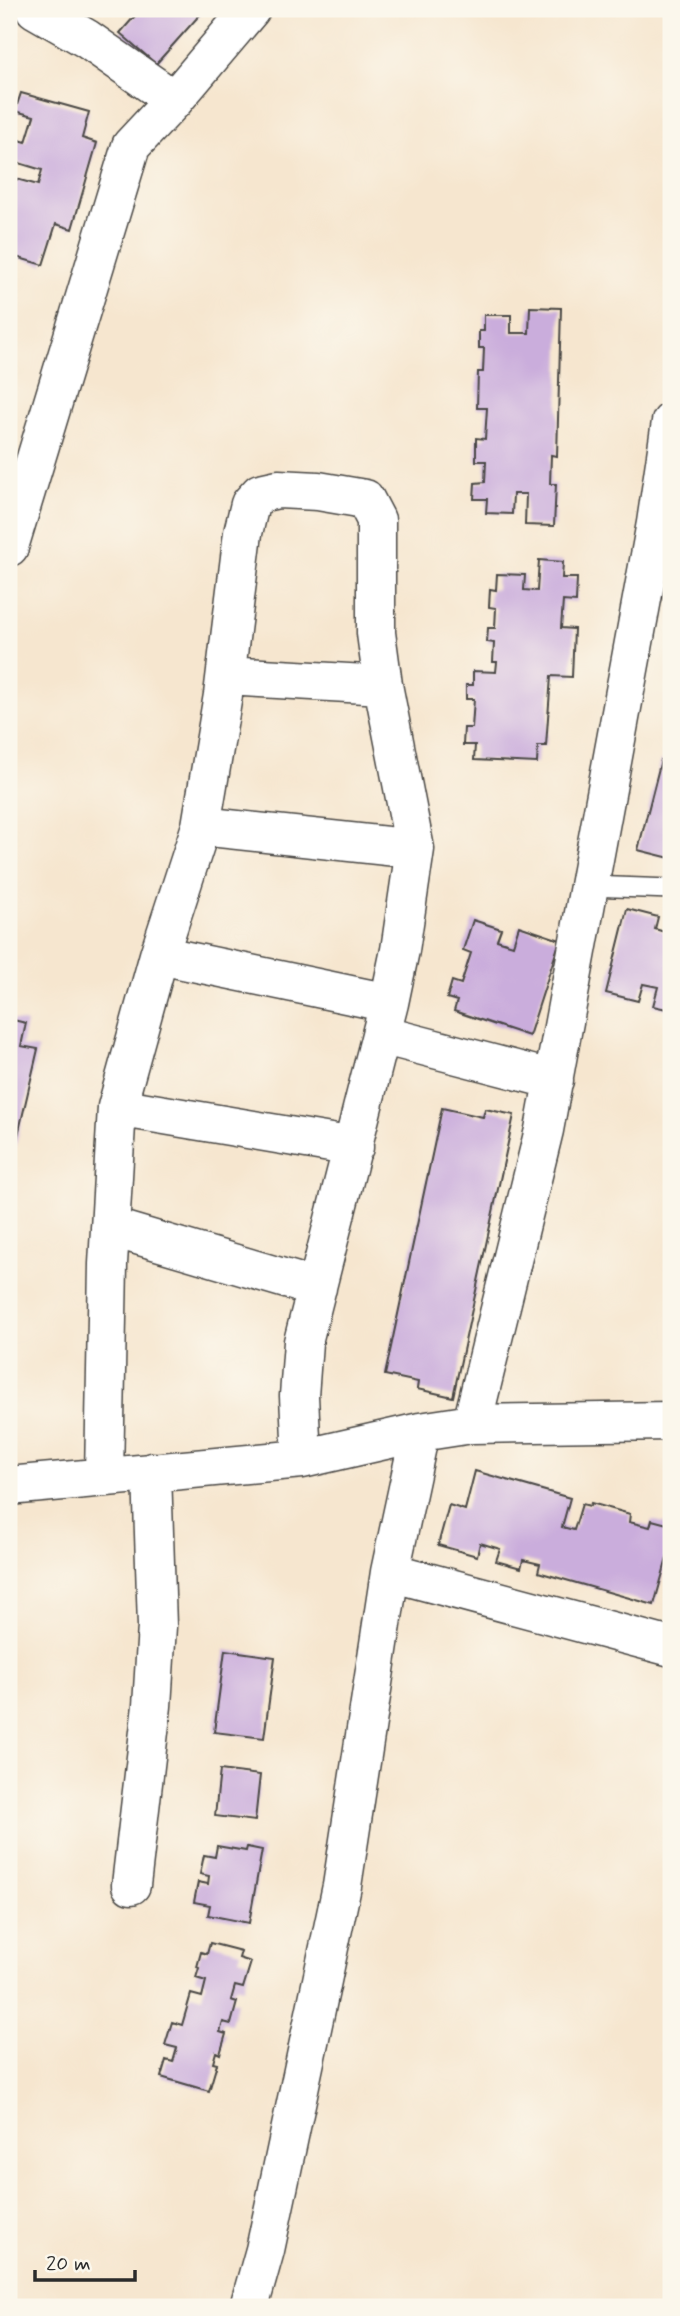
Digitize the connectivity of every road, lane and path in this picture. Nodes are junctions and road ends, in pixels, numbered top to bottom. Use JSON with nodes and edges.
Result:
{"nodes":[{"id":1,"x":35,"y":9,"type":"edge"},
{"id":2,"x":251,"y":9,"type":"edge"},
{"id":3,"x":174,"y":100,"type":"junction"},
{"id":4,"x":671,"y":422,"type":"edge"},
{"id":5,"x":664,"y":523,"type":"edge"},
{"id":6,"x":9,"y":547,"type":"edge"},
{"id":7,"x":226,"y":676,"type":"junction"},
{"id":8,"x":383,"y":685,"type":"junction"},
{"id":9,"x":201,"y":826,"type":"junction"},
{"id":10,"x":415,"y":849,"type":"junction"},
{"id":11,"x":589,"y":886,"type":"junction"},
{"id":12,"x":671,"y":889,"type":"edge"},
{"id":13,"x":159,"y":954,"type":"junction"},
{"id":14,"x":385,"y":1019,"type":"junction"},
{"id":15,"x":554,"y":1080,"type":"junction"},
{"id":16,"x":117,"y":1107,"type":"junction"},
{"id":17,"x":354,"y":1147,"type":"junction"},
{"id":18,"x":110,"y":1227,"type":"junction"},
{"id":19,"x":317,"y":1288,"type":"junction"},
{"id":20,"x":671,"y":1420,"type":"edge"},
{"id":21,"x":472,"y":1424,"type":"junction"},
{"id":22,"x":420,"y":1432,"type":"junction"},
{"id":23,"x":302,"y":1459,"type":"junction"},
{"id":24,"x":152,"y":1472,"type":"junction"},
{"id":25,"x":104,"y":1476,"type":"junction"},
{"id":26,"x":9,"y":1486,"type":"edge"},
{"id":27,"x":390,"y":1572,"type":"junction"},
{"id":28,"x":671,"y":1647,"type":"edge"},
{"id":29,"x":131,"y":1885,"type":"dead end"},
{"id":30,"x":249,"y":2307,"type":"edge"}],
"edges":[{"from":1,"to":3,"type":"street"},
{"from":2,"to":3,"type":"street"},
{"from":3,"to":6,"type":"street"},
{"from":4,"to":5,"type":"street"},
{"from":5,"to":11,"type":"street"},
{"from":7,"to":8,"type":"street"},
{"from":7,"to":8,"type":"street"},
{"from":7,"to":9,"type":"street"},
{"from":8,"to":10,"type":"street"},
{"from":9,"to":10,"type":"street"},
{"from":9,"to":13,"type":"street"},
{"from":10,"to":14,"type":"street"},
{"from":11,"to":12,"type":"lane"},
{"from":11,"to":15,"type":"street"},
{"from":13,"to":14,"type":"street"},
{"from":13,"to":16,"type":"street"},
{"from":14,"to":15,"type":"street"},
{"from":14,"to":17,"type":"street"},
{"from":15,"to":21,"type":"street"},
{"from":16,"to":17,"type":"street"},
{"from":16,"to":18,"type":"street"},
{"from":17,"to":19,"type":"street"},
{"from":18,"to":19,"type":"street"},
{"from":18,"to":25,"type":"street"},
{"from":19,"to":23,"type":"street"},
{"from":20,"to":21,"type":"street"},
{"from":21,"to":22,"type":"street"},
{"from":22,"to":23,"type":"street"},
{"from":22,"to":27,"type":"street"},
{"from":23,"to":24,"type":"street"},
{"from":24,"to":25,"type":"street"},
{"from":24,"to":29,"type":"street"},
{"from":25,"to":26,"type":"street"},
{"from":27,"to":28,"type":"street"},
{"from":27,"to":30,"type":"street"}]}
